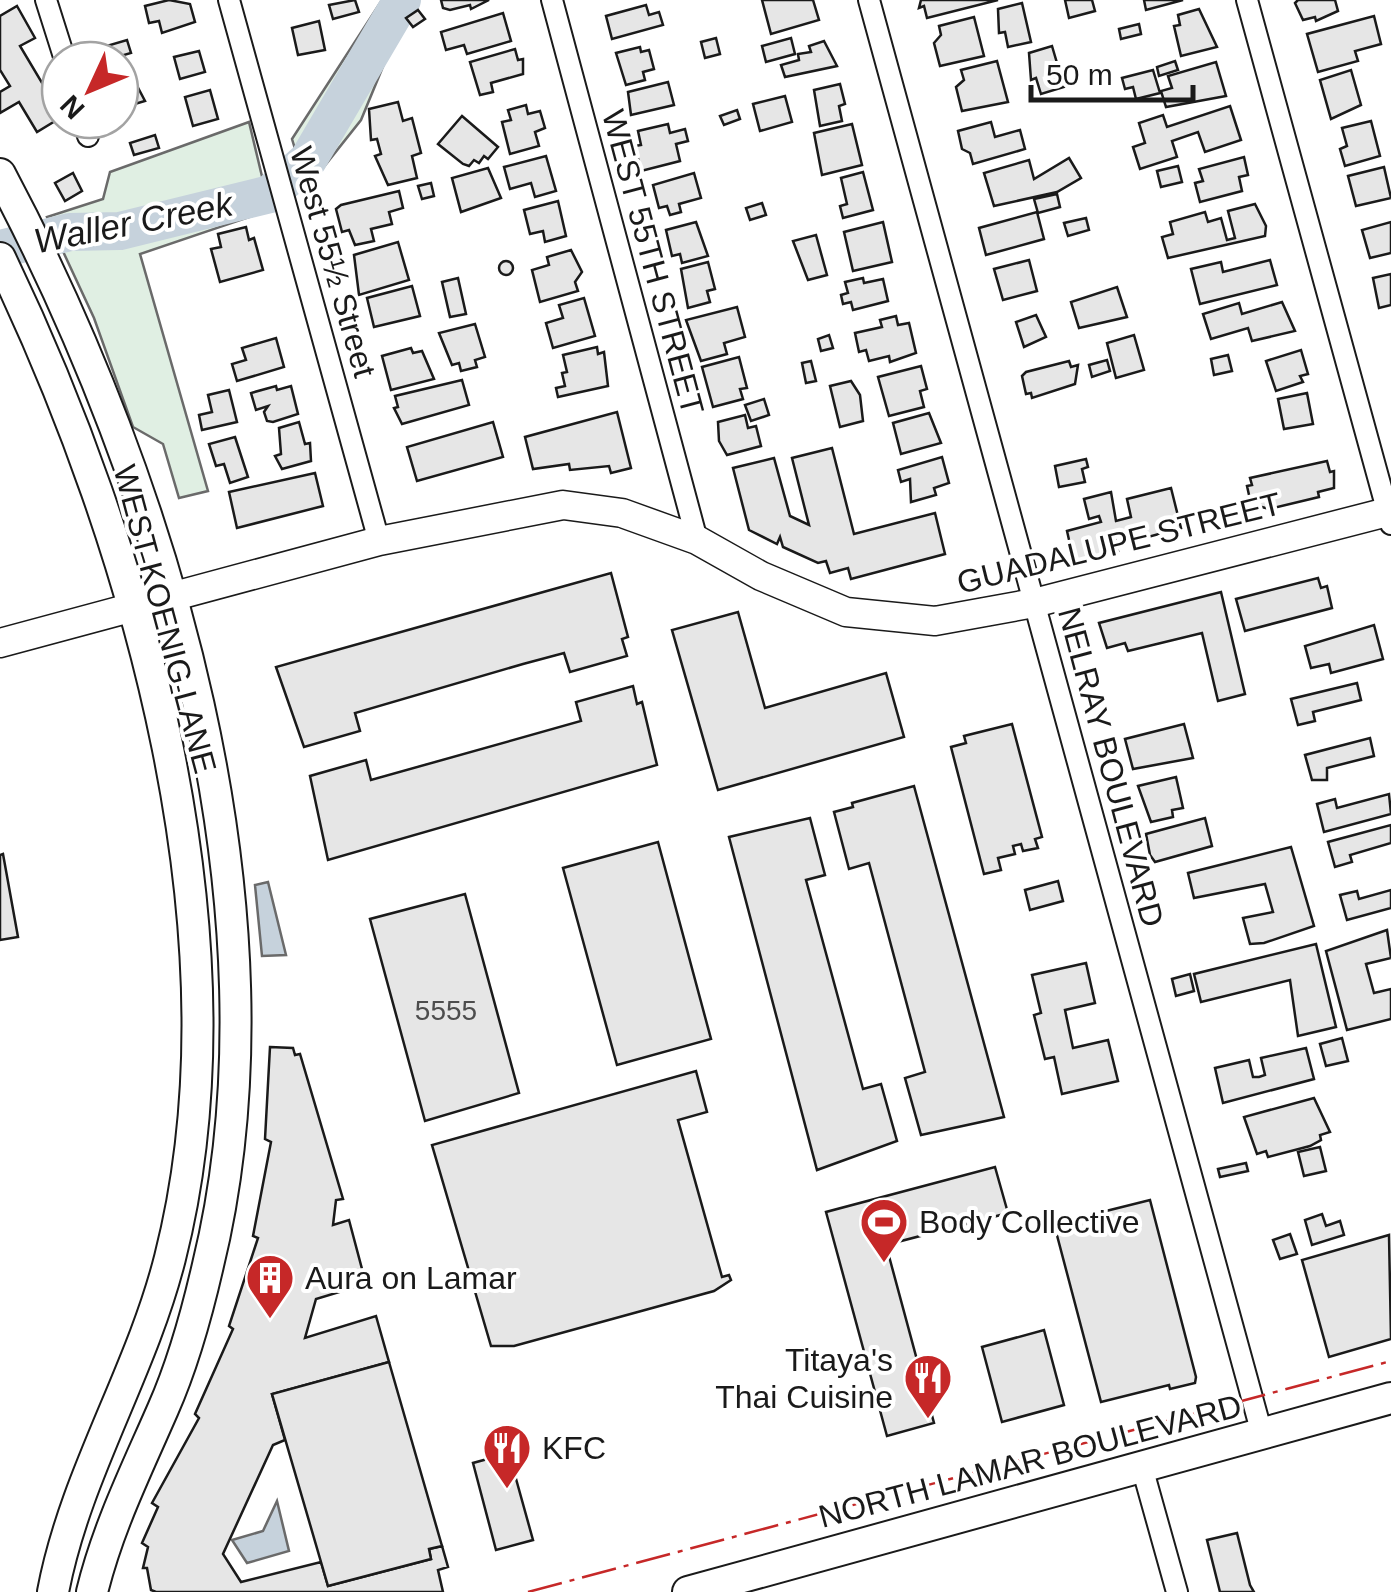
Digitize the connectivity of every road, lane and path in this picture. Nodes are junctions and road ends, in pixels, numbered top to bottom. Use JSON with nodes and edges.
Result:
{"nodes":[{"id":1,"x":46,"y":0,"type":"edge"},
{"id":2,"x":229,"y":0,"type":"edge"},
{"id":3,"x":552,"y":0,"type":"edge"},
{"id":4,"x":869,"y":0,"type":"edge"},
{"id":5,"x":1248,"y":0,"type":"edge"},
{"id":6,"x":59,"y":40,"type":"edge"},
{"id":7,"x":0,"y":174,"type":"edge"},
{"id":8,"x":3,"y":264,"type":"edge"},
{"id":9,"x":1390,"y":516,"type":"edge"},
{"id":10,"x":379,"y":540,"type":"junction"},
{"id":11,"x":697,"y":540,"type":"junction"},
{"id":12,"x":172,"y":598,"type":"junction"},
{"id":13,"x":1034,"y":603,"type":"junction"},
{"id":14,"x":132,"y":609,"type":"junction"},
{"id":15,"x":0,"y":643,"type":"edge"},
{"id":16,"x":1391,"y":1398,"type":"edge"},
{"id":17,"x":1262,"y":1434,"type":"junction"},
{"id":18,"x":1142,"y":1467,"type":"junction"},
{"id":19,"x":54,"y":1592,"type":"edge"},
{"id":20,"x":92,"y":1592,"type":"edge"},
{"id":21,"x":688,"y":1592,"type":"edge"},
{"id":22,"x":1177,"y":1592,"type":"edge"}],
"edges":[{"from":1,"to":6,"type":"street"},
{"from":2,"to":10,"type":"street","name":"West 55½ Street"},
{"from":3,"to":11,"type":"street","name":"WEST 55TH STREET"},
{"from":4,"to":13,"type":"street","name":"NELRAY BOULEVARD"},
{"from":5,"to":9,"type":"street"},
{"from":7,"to":12,"type":"main road","name":"WEST KOENIG LANE"},
{"from":8,"to":14,"type":"main road","name":"WEST KOENIG LANE"},
{"from":9,"to":13,"type":"street","name":"GUADALUPE STREET"},
{"from":10,"to":11,"type":"street","name":"GUADALUPE STREET"},
{"from":10,"to":12,"type":"street","name":"GUADALUPE STREET"},
{"from":11,"to":13,"type":"street","name":"GUADALUPE STREET"},
{"from":12,"to":14,"type":"street","name":"GUADALUPE STREET"},
{"from":12,"to":20,"type":"main road","name":"WEST KOENIG LANE"},
{"from":13,"to":17,"type":"street","name":"NELRAY BOULEVARD"},
{"from":14,"to":15,"type":"street","name":"GUADALUPE STREET"},
{"from":14,"to":19,"type":"main road","name":"WEST KOENIG LANE"},
{"from":16,"to":17,"type":"main road","name":"NORTH LAMAR BOULEVARD"},
{"from":17,"to":18,"type":"main road","name":"NORTH LAMAR BOULEVARD"},
{"from":18,"to":21,"type":"main road","name":"NORTH LAMAR BOULEVARD"},
{"from":18,"to":22,"type":"street"}]}
